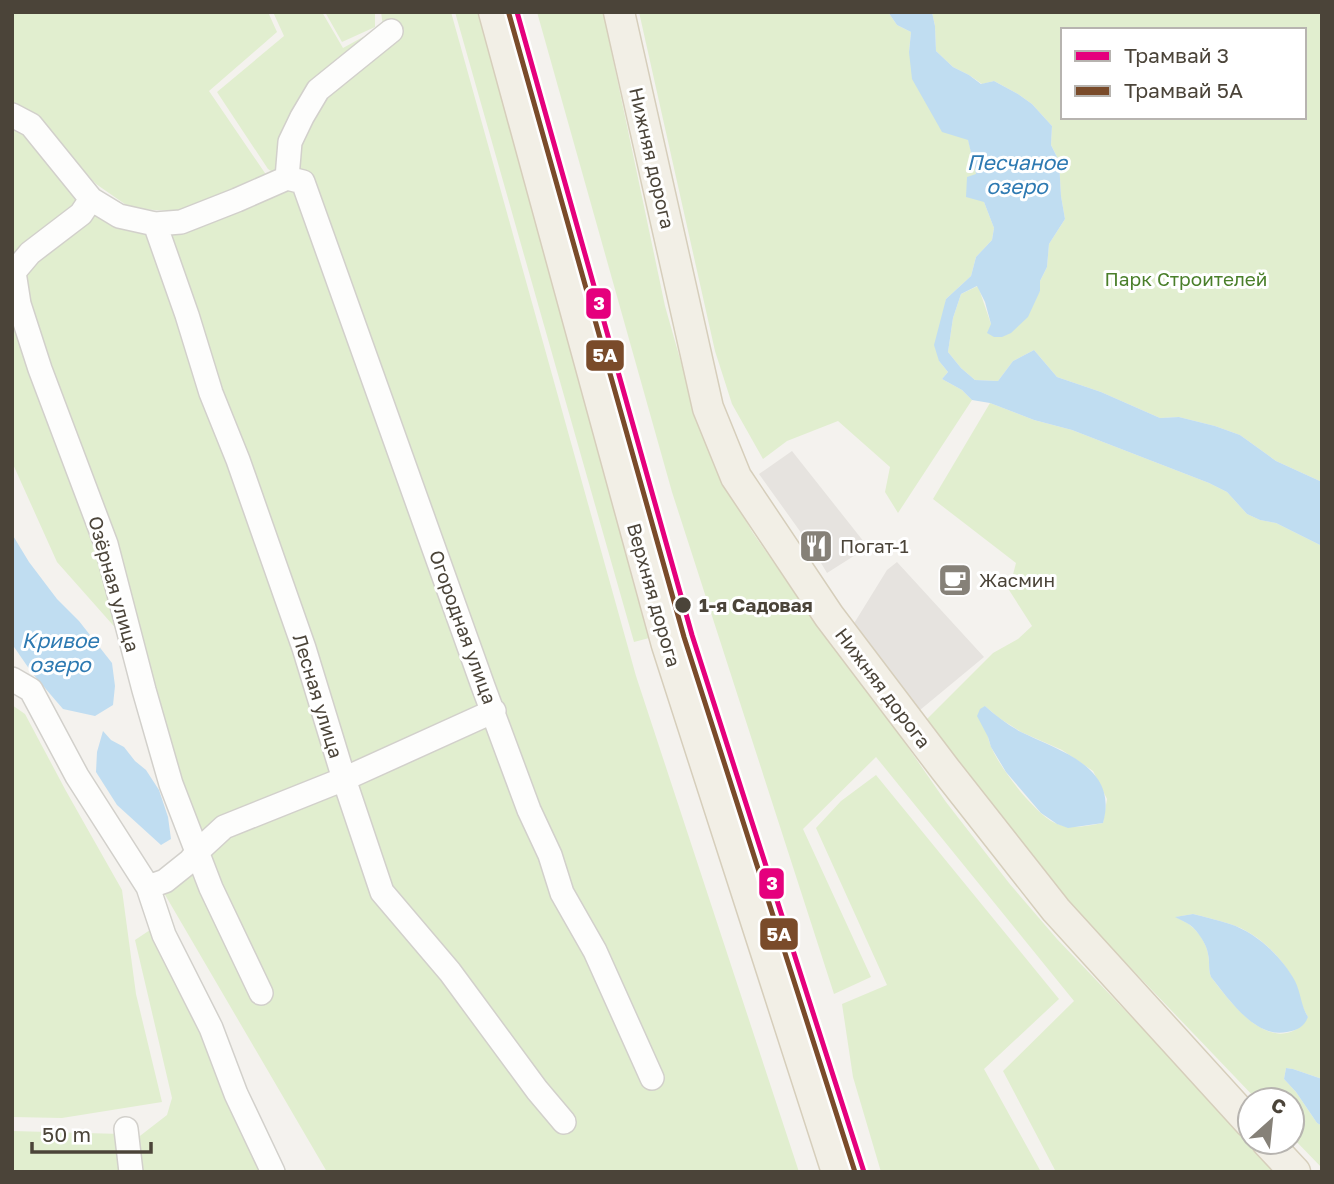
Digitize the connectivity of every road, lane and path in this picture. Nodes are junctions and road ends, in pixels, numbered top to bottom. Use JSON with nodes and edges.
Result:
{"nodes":[{"id":1,"x":494,"y":12,"type":"edge"},
{"id":2,"x":619,"y":12,"type":"edge"},
{"id":3,"x":391,"y":32,"type":"dead end"},
{"id":4,"x":12,"y":115,"type":"edge"},
{"id":5,"x":287,"y":178,"type":"junction"},
{"id":6,"x":91,"y":199,"type":"junction"},
{"id":7,"x":155,"y":224,"type":"junction"},
{"id":8,"x":12,"y":679,"type":"edge"},
{"id":9,"x":494,"y":712,"type":"junction"},
{"id":10,"x":344,"y":779,"type":"junction"},
{"id":11,"x":197,"y":852,"type":"junction"},
{"id":12,"x":148,"y":887,"type":"junction"},
{"id":13,"x":261,"y":993,"type":"dead end"},
{"id":14,"x":652,"y":1078,"type":"dead end"},
{"id":15,"x":1236,"y":1108,"type":"edge"},
{"id":16,"x":565,"y":1122,"type":"dead end"},
{"id":17,"x":126,"y":1129,"type":"dead end"},
{"id":18,"x":1281,"y":1156,"type":"edge"},
{"id":19,"x":131,"y":1172,"type":"edge"},
{"id":20,"x":273,"y":1172,"type":"edge"},
{"id":21,"x":837,"y":1172,"type":"edge"},
{"id":22,"x":1295,"y":1172,"type":"edge"}],
"edges":[{"from":1,"to":21,"type":"main road","name":"Верхняя дорога"},
{"from":2,"to":15,"type":"main road","name":"Нижняя дорога"},
{"from":3,"to":5,"type":"street"},
{"from":4,"to":6,"type":"street"},
{"from":5,"to":7,"type":"street"},
{"from":5,"to":9,"type":"street","name":"Огородная улица"},
{"from":6,"to":7,"type":"street"},
{"from":6,"to":11,"type":"street","name":"Озёрная улица"},
{"from":7,"to":10,"type":"street","name":"Лесная улица"},
{"from":8,"to":12,"type":"street"},
{"from":9,"to":10,"type":"street"},
{"from":9,"to":14,"type":"street","name":"Огородная улица"},
{"from":10,"to":11,"type":"street"},
{"from":10,"to":16,"type":"street","name":"Лесная улица"},
{"from":11,"to":12,"type":"street"},
{"from":11,"to":13,"type":"street","name":"Озёрная улица"},
{"from":12,"to":20,"type":"street"},
{"from":17,"to":19,"type":"street"},
{"from":18,"to":22,"type":"main road"}]}
